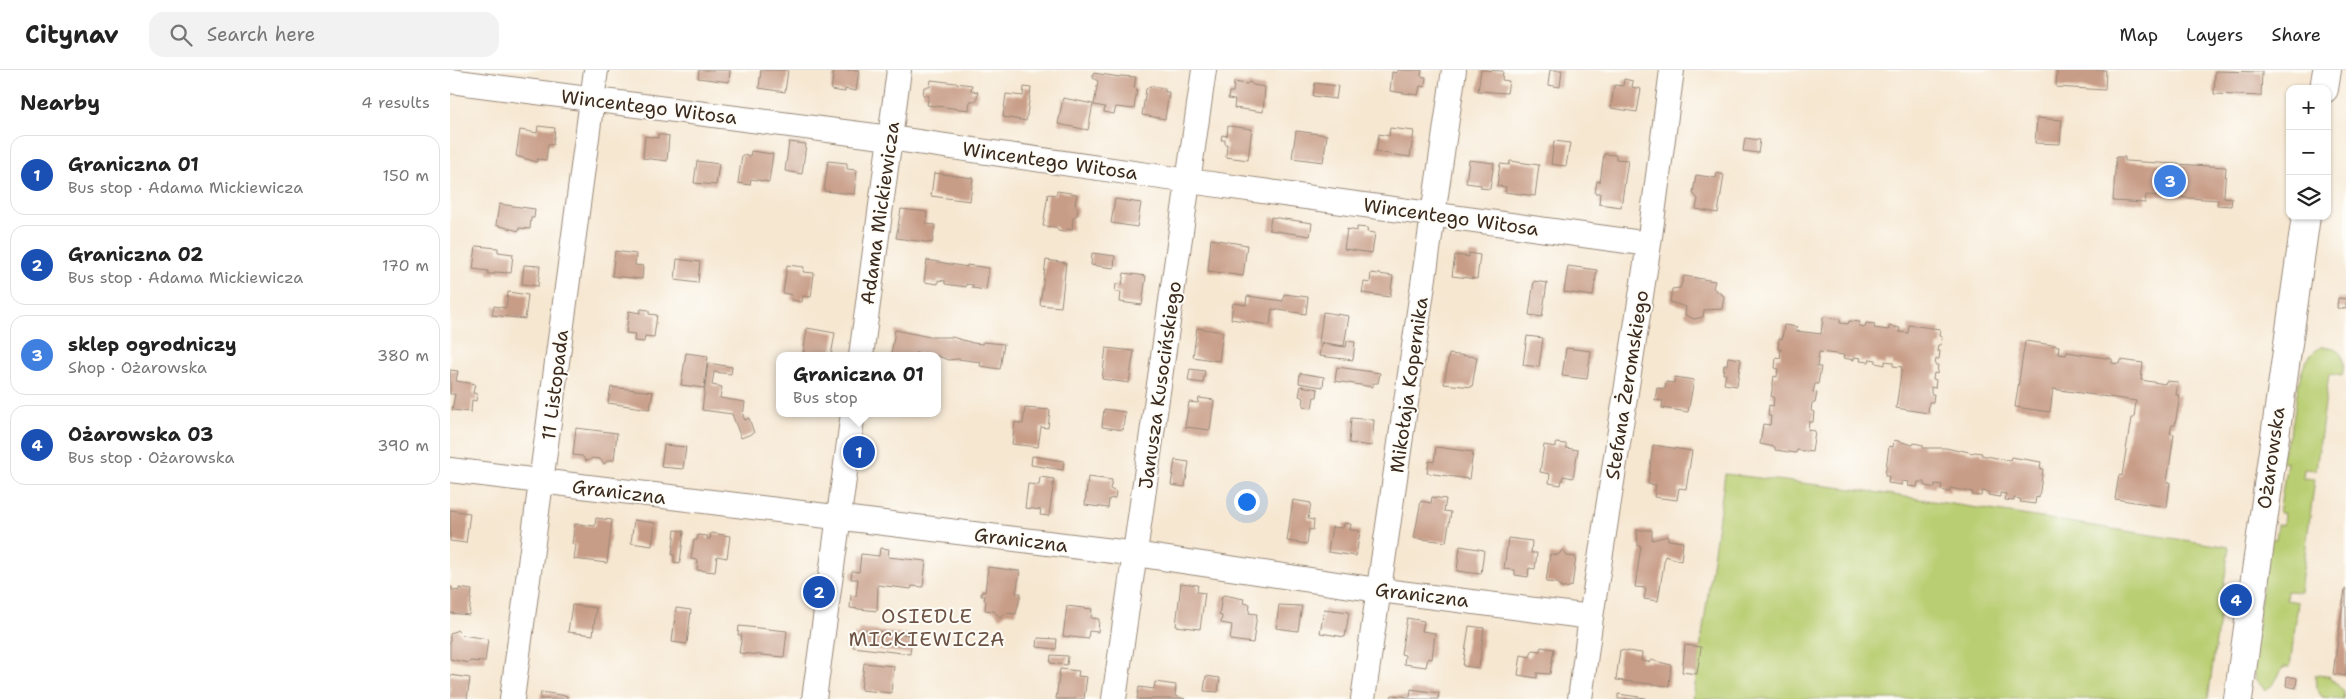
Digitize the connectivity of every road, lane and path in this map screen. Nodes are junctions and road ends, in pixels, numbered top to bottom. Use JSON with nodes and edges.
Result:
{"nodes":[{"id":1,"x":596,"y":70,"type":"edge"},
{"id":2,"x":899,"y":70,"type":"edge"},
{"id":3,"x":1204,"y":70,"type":"edge"},
{"id":4,"x":1454,"y":70,"type":"edge"},
{"id":5,"x":1672,"y":70,"type":"edge"},
{"id":6,"x":2327,"y":70,"type":"edge"},
{"id":7,"x":450,"y":81,"type":"edge"},
{"id":8,"x":2325,"y":85,"type":"edge"},
{"id":9,"x":592,"y":100,"type":"junction"},
{"id":10,"x":890,"y":138,"type":"junction"},
{"id":11,"x":1189,"y":181,"type":"junction"},
{"id":12,"x":1434,"y":214,"type":"junction"},
{"id":13,"x":2305,"y":220,"type":"edge"},
{"id":14,"x":1650,"y":244,"type":"junction"},
{"id":15,"x":862,"y":352,"type":"edge"},
{"id":16,"x":852,"y":417,"type":"edge"},
{"id":17,"x":450,"y":470,"type":"edge"},
{"id":18,"x":542,"y":483,"type":"junction"},
{"id":19,"x":839,"y":518,"type":"junction"},
{"id":20,"x":1136,"y":555,"type":"junction"},
{"id":21,"x":1378,"y":590,"type":"junction"},
{"id":22,"x":1591,"y":617,"type":"junction"},
{"id":23,"x":512,"y":699,"type":"edge"},
{"id":24,"x":814,"y":699,"type":"edge"},
{"id":25,"x":1114,"y":699,"type":"edge"},
{"id":26,"x":1363,"y":699,"type":"edge"},
{"id":27,"x":1580,"y":699,"type":"edge"},
{"id":28,"x":2238,"y":699,"type":"edge"}],
"edges":[{"from":1,"to":9,"type":"street","name":"11 Listopada"},
{"from":2,"to":10,"type":"street","name":"Adama Mickiewicza"},
{"from":3,"to":11,"type":"street","name":"Janusza Kusocińskiego"},
{"from":4,"to":12,"type":"street","name":"Mikołaja Kopernika"},
{"from":5,"to":14,"type":"street","name":"Stefana Żeromskiego"},
{"from":6,"to":8,"type":"main road"},
{"from":7,"to":9,"type":"street","name":"Wincentego Witosa"},
{"from":9,"to":10,"type":"street","name":"Wincentego Witosa"},
{"from":9,"to":18,"type":"street","name":"11 Listopada"},
{"from":10,"to":11,"type":"street","name":"Wincentego Witosa"},
{"from":10,"to":15,"type":"street","name":"Adama Mickiewicza"},
{"from":11,"to":12,"type":"street","name":"Wincentego Witosa"},
{"from":11,"to":20,"type":"street","name":"Janusza Kusocińskiego"},
{"from":12,"to":14,"type":"street","name":"Wincentego Witosa"},
{"from":12,"to":21,"type":"street","name":"Mikołaja Kopernika"},
{"from":13,"to":28,"type":"main road","name":"Ożarowska"},
{"from":14,"to":22,"type":"street","name":"Stefana Żeromskiego"},
{"from":16,"to":19,"type":"street"},
{"from":17,"to":18,"type":"street","name":"Graniczna"},
{"from":18,"to":19,"type":"street","name":"Graniczna"},
{"from":18,"to":23,"type":"street","name":"11 Listopada"},
{"from":19,"to":20,"type":"street","name":"Graniczna"},
{"from":19,"to":24,"type":"street"},
{"from":20,"to":21,"type":"street","name":"Graniczna"},
{"from":20,"to":25,"type":"street","name":"Janusza Kusocińskiego"},
{"from":21,"to":22,"type":"street","name":"Graniczna"},
{"from":21,"to":26,"type":"street","name":"Mikołaja Kopernika"},
{"from":22,"to":27,"type":"street","name":"Stefana Żeromskiego"}]}
